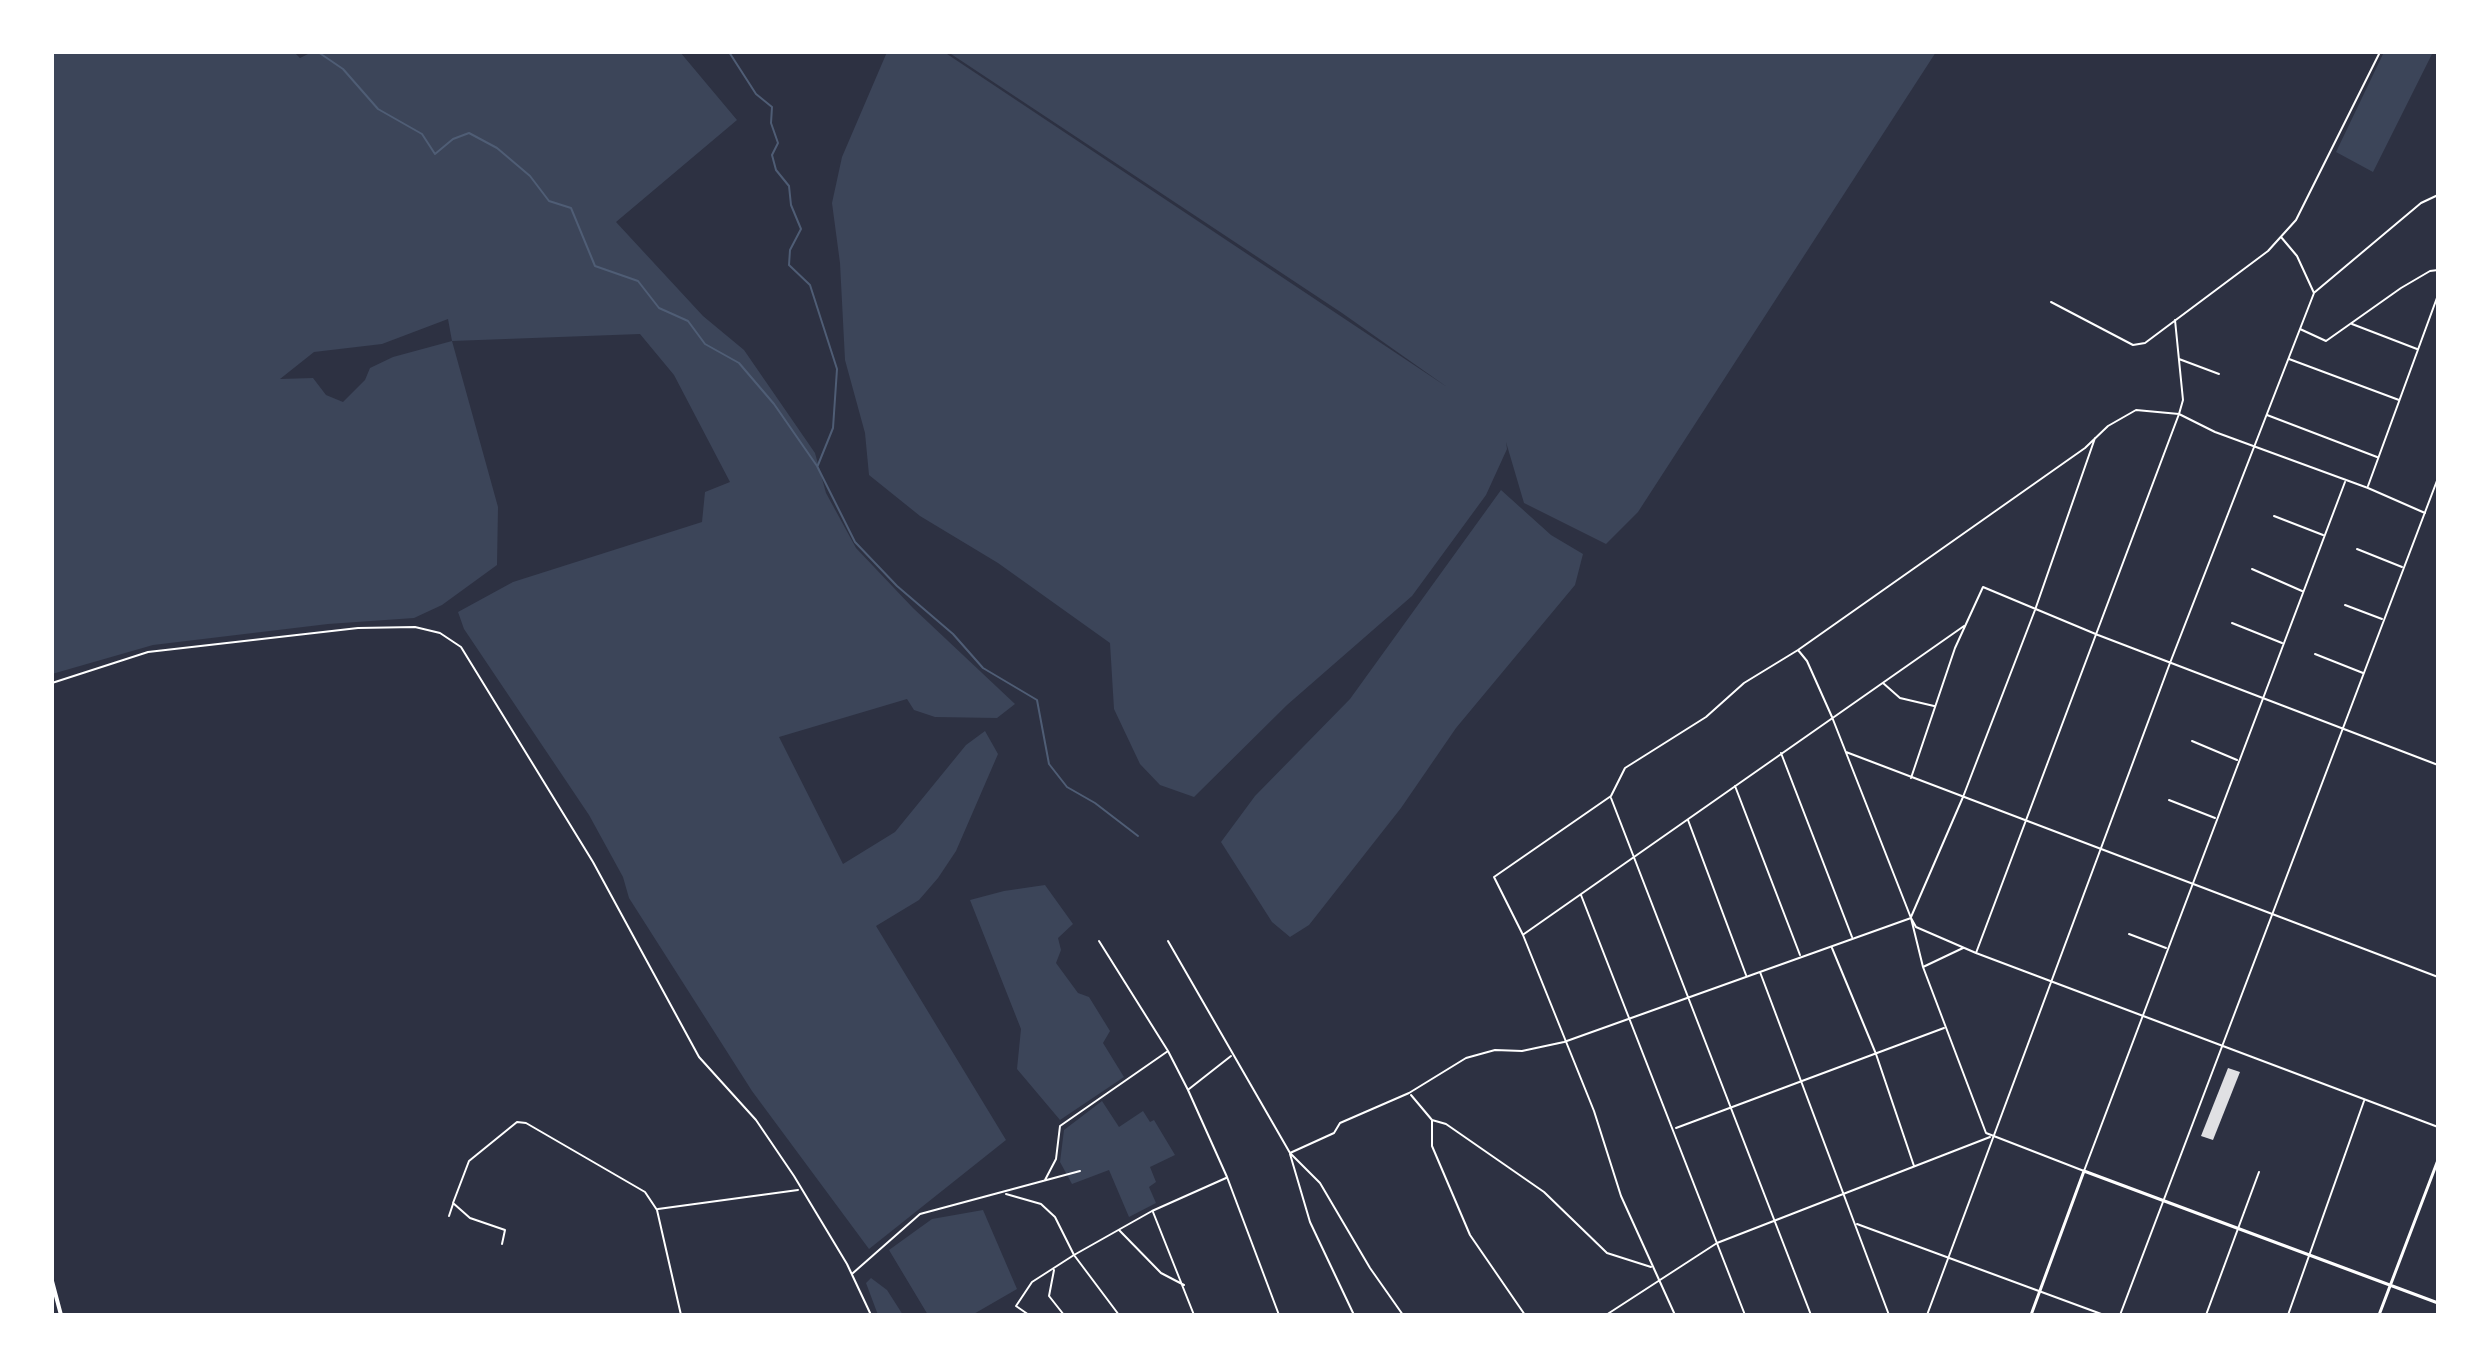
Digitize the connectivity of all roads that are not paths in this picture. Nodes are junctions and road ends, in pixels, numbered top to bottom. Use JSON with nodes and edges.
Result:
{"nodes":[{"id":1,"x":2380,"y":52,"type":"edge"},
{"id":2,"x":2438,"y":195,"type":"edge"},
{"id":3,"x":2281,"y":237,"type":"junction"},
{"id":4,"x":2438,"y":270,"type":"edge"},
{"id":5,"x":2314,"y":293,"type":"junction"},
{"id":6,"x":2438,"y":295,"type":"edge"},
{"id":7,"x":2051,"y":302,"type":"dead end"},
{"id":8,"x":2175,"y":320,"type":"junction"},
{"id":9,"x":2352,"y":324,"type":"junction"},
{"id":10,"x":2300,"y":329,"type":"junction"},
{"id":11,"x":2418,"y":349,"type":"junction"},
{"id":12,"x":2179,"y":358,"type":"junction"},
{"id":13,"x":2288,"y":359,"type":"junction"},
{"id":14,"x":2219,"y":374,"type":"dead end"},
{"id":15,"x":2399,"y":400,"type":"junction"},
{"id":16,"x":2179,"y":414,"type":"junction"},
{"id":17,"x":2266,"y":415,"type":"junction"},
{"id":18,"x":2096,"y":435,"type":"junction"},
{"id":19,"x":2254,"y":447,"type":"junction"},
{"id":20,"x":2378,"y":457,"type":"junction"},
{"id":21,"x":2438,"y":478,"type":"edge"},
{"id":22,"x":2345,"y":481,"type":"junction"},
{"id":23,"x":2368,"y":488,"type":"junction"},
{"id":24,"x":2425,"y":513,"type":"junction"},
{"id":25,"x":2274,"y":516,"type":"dead end"},
{"id":26,"x":2324,"y":536,"type":"junction"},
{"id":27,"x":2357,"y":549,"type":"dead end"},
{"id":28,"x":2403,"y":567,"type":"junction"},
{"id":29,"x":2252,"y":569,"type":"dead end"},
{"id":30,"x":2303,"y":591,"type":"junction"},
{"id":31,"x":2345,"y":605,"type":"dead end"},
{"id":32,"x":2035,"y":610,"type":"junction"},
{"id":33,"x":2383,"y":620,"type":"junction"},
{"id":34,"x":2232,"y":623,"type":"dead end"},
{"id":35,"x":1967,"y":624,"type":"junction"},
{"id":36,"x":2098,"y":635,"type":"junction"},
{"id":37,"x":2283,"y":643,"type":"junction"},
{"id":38,"x":1798,"y":650,"type":"junction"},
{"id":39,"x":2315,"y":654,"type":"dead end"},
{"id":40,"x":2170,"y":663,"type":"junction"},
{"id":41,"x":2364,"y":673,"type":"junction"},
{"id":42,"x":52,"y":683,"type":"edge"},
{"id":43,"x":1883,"y":683,"type":"junction"},
{"id":44,"x":2263,"y":696,"type":"junction"},
{"id":45,"x":1935,"y":706,"type":"junction"},
{"id":46,"x":1832,"y":717,"type":"junction"},
{"id":47,"x":2343,"y":728,"type":"junction"},
{"id":48,"x":2192,"y":741,"type":"dead end"},
{"id":49,"x":1845,"y":751,"type":"junction"},
{"id":50,"x":1781,"y":753,"type":"junction"},
{"id":51,"x":2238,"y":760,"type":"junction"},
{"id":52,"x":2438,"y":765,"type":"edge"},
{"id":53,"x":1911,"y":778,"type":"junction"},
{"id":54,"x":1735,"y":786,"type":"junction"},
{"id":55,"x":1611,"y":796,"type":"junction"},
{"id":56,"x":1963,"y":797,"type":"junction"},
{"id":57,"x":2169,"y":800,"type":"dead end"},
{"id":58,"x":1688,"y":819,"type":"junction"},
{"id":59,"x":2029,"y":819,"type":"junction"},
{"id":60,"x":2216,"y":819,"type":"junction"},
{"id":61,"x":2102,"y":847,"type":"junction"},
{"id":62,"x":1636,"y":855,"type":"junction"},
{"id":63,"x":2192,"y":881,"type":"junction"},
{"id":64,"x":1580,"y":894,"type":"junction"},
{"id":65,"x":2272,"y":914,"type":"junction"},
{"id":66,"x":1911,"y":918,"type":"junction"},
{"id":67,"x":2129,"y":934,"type":"dead end"},
{"id":68,"x":1523,"y":935,"type":"junction"},
{"id":69,"x":1852,"y":938,"type":"junction"},
{"id":70,"x":1099,"y":941,"type":"dead end"},
{"id":71,"x":1168,"y":941,"type":"dead end"},
{"id":72,"x":1831,"y":946,"type":"junction"},
{"id":73,"x":1964,"y":948,"type":"junction"},
{"id":74,"x":2167,"y":949,"type":"junction"},
{"id":75,"x":1976,"y":953,"type":"junction"},
{"id":76,"x":1801,"y":956,"type":"junction"},
{"id":77,"x":1923,"y":967,"type":"junction"},
{"id":78,"x":1760,"y":972,"type":"junction"},
{"id":79,"x":1747,"y":976,"type":"junction"},
{"id":80,"x":2438,"y":977,"type":"edge"},
{"id":81,"x":2051,"y":981,"type":"junction"},
{"id":82,"x":1691,"y":998,"type":"junction"},
{"id":83,"x":2142,"y":1018,"type":"junction"},
{"id":84,"x":1630,"y":1020,"type":"junction"},
{"id":85,"x":1946,"y":1028,"type":"junction"},
{"id":86,"x":1564,"y":1042,"type":"junction"},
{"id":87,"x":2222,"y":1047,"type":"junction"},
{"id":88,"x":1168,"y":1051,"type":"junction"},
{"id":89,"x":1876,"y":1054,"type":"junction"},
{"id":90,"x":1232,"y":1055,"type":"junction"},
{"id":91,"x":1803,"y":1082,"type":"junction"},
{"id":92,"x":1188,"y":1090,"type":"junction"},
{"id":93,"x":1409,"y":1093,"type":"junction"},
{"id":94,"x":2364,"y":1099,"type":"junction"},
{"id":95,"x":1732,"y":1107,"type":"junction"},
{"id":96,"x":1432,"y":1120,"type":"junction"},
{"id":97,"x":2438,"y":1127,"type":"edge"},
{"id":98,"x":1675,"y":1129,"type":"junction"},
{"id":99,"x":1991,"y":1136,"type":"junction"},
{"id":100,"x":1290,"y":1153,"type":"junction"},
{"id":101,"x":2438,"y":1160,"type":"edge"},
{"id":102,"x":1914,"y":1167,"type":"junction"},
{"id":103,"x":1080,"y":1171,"type":"dead end"},
{"id":104,"x":2084,"y":1171,"type":"junction"},
{"id":105,"x":2259,"y":1172,"type":"dead end"},
{"id":106,"x":1227,"y":1177,"type":"junction"},
{"id":107,"x":1044,"y":1181,"type":"junction"},
{"id":108,"x":800,"y":1190,"type":"junction"},
{"id":109,"x":1842,"y":1192,"type":"junction"},
{"id":110,"x":1005,"y":1193,"type":"junction"},
{"id":111,"x":2163,"y":1200,"type":"junction"},
{"id":112,"x":453,"y":1203,"type":"junction"},
{"id":113,"x":657,"y":1210,"type":"junction"},
{"id":114,"x":1152,"y":1211,"type":"junction"},
{"id":115,"x":449,"y":1216,"type":"dead end"},
{"id":116,"x":1775,"y":1219,"type":"junction"},
{"id":117,"x":1857,"y":1224,"type":"junction"},
{"id":118,"x":2238,"y":1227,"type":"junction"},
{"id":119,"x":1118,"y":1229,"type":"junction"},
{"id":120,"x":1717,"y":1243,"type":"junction"},
{"id":121,"x":502,"y":1244,"type":"dead end"},
{"id":122,"x":1074,"y":1255,"type":"junction"},
{"id":123,"x":2311,"y":1256,"type":"junction"},
{"id":124,"x":1948,"y":1257,"type":"junction"},
{"id":125,"x":1652,"y":1267,"type":"junction"},
{"id":126,"x":1054,"y":1270,"type":"junction"},
{"id":127,"x":852,"y":1274,"type":"junction"},
{"id":128,"x":1657,"y":1279,"type":"junction"},
{"id":129,"x":52,"y":1281,"type":"edge"},
{"id":130,"x":1185,"y":1285,"type":"junction"},
{"id":131,"x":2390,"y":1285,"type":"junction"},
{"id":132,"x":2039,"y":1293,"type":"junction"},
{"id":133,"x":2438,"y":1303,"type":"edge"},
{"id":134,"x":61,"y":1315,"type":"edge"},
{"id":135,"x":681,"y":1315,"type":"edge"},
{"id":136,"x":871,"y":1315,"type":"edge"},
{"id":137,"x":1029,"y":1315,"type":"edge"},
{"id":138,"x":1064,"y":1315,"type":"edge"},
{"id":139,"x":1119,"y":1315,"type":"edge"},
{"id":140,"x":1194,"y":1315,"type":"edge"},
{"id":141,"x":1279,"y":1315,"type":"edge"},
{"id":142,"x":1354,"y":1315,"type":"edge"},
{"id":143,"x":1403,"y":1315,"type":"edge"},
{"id":144,"x":1525,"y":1315,"type":"edge"},
{"id":145,"x":1606,"y":1315,"type":"edge"},
{"id":146,"x":1675,"y":1315,"type":"edge"},
{"id":147,"x":1745,"y":1315,"type":"edge"},
{"id":148,"x":1811,"y":1315,"type":"edge"},
{"id":149,"x":1889,"y":1315,"type":"edge"},
{"id":150,"x":1927,"y":1315,"type":"edge"},
{"id":151,"x":2031,"y":1315,"type":"edge"},
{"id":152,"x":2104,"y":1315,"type":"edge"},
{"id":153,"x":2120,"y":1315,"type":"edge"},
{"id":154,"x":2206,"y":1315,"type":"edge"},
{"id":155,"x":2288,"y":1315,"type":"edge"},
{"id":156,"x":2379,"y":1315,"type":"edge"}],
"edges":[{"from":1,"to":3,"type":"street"},
{"from":2,"to":5,"type":"street"},
{"from":3,"to":5,"type":"street"},
{"from":3,"to":8,"type":"street"},
{"from":4,"to":9,"type":"street"},
{"from":5,"to":10,"type":"street"},
{"from":6,"to":11,"type":"street"},
{"from":7,"to":8,"type":"street"},
{"from":8,"to":12,"type":"street"},
{"from":9,"to":10,"type":"street"},
{"from":9,"to":11,"type":"street"},
{"from":10,"to":13,"type":"street"},
{"from":11,"to":15,"type":"street"},
{"from":12,"to":14,"type":"street"},
{"from":12,"to":16,"type":"street"},
{"from":13,"to":15,"type":"street"},
{"from":13,"to":17,"type":"street"},
{"from":15,"to":20,"type":"street"},
{"from":16,"to":18,"type":"street"},
{"from":16,"to":19,"type":"street"},
{"from":16,"to":36,"type":"street"},
{"from":17,"to":19,"type":"street"},
{"from":17,"to":20,"type":"street"},
{"from":18,"to":32,"type":"street"},
{"from":18,"to":38,"type":"street"},
{"from":19,"to":22,"type":"street"},
{"from":19,"to":40,"type":"street"},
{"from":20,"to":23,"type":"street"},
{"from":21,"to":24,"type":"street"},
{"from":22,"to":23,"type":"street"},
{"from":22,"to":26,"type":"street"},
{"from":23,"to":24,"type":"street"},
{"from":24,"to":28,"type":"street"},
{"from":25,"to":26,"type":"street"},
{"from":26,"to":30,"type":"street"},
{"from":27,"to":28,"type":"street"},
{"from":28,"to":33,"type":"street"},
{"from":29,"to":30,"type":"street"},
{"from":30,"to":37,"type":"street"},
{"from":31,"to":33,"type":"street"},
{"from":32,"to":35,"type":"street"},
{"from":32,"to":36,"type":"street"},
{"from":32,"to":56,"type":"street"},
{"from":33,"to":41,"type":"street"},
{"from":34,"to":37,"type":"street"},
{"from":35,"to":43,"type":"street"},
{"from":35,"to":45,"type":"street"},
{"from":36,"to":40,"type":"street"},
{"from":36,"to":59,"type":"street"},
{"from":37,"to":44,"type":"street"},
{"from":38,"to":46,"type":"street"},
{"from":38,"to":55,"type":"street"},
{"from":39,"to":41,"type":"street"},
{"from":40,"to":44,"type":"street"},
{"from":40,"to":61,"type":"street"},
{"from":41,"to":47,"type":"street"},
{"from":42,"to":108,"type":"street"},
{"from":43,"to":45,"type":"street"},
{"from":43,"to":46,"type":"street"},
{"from":44,"to":47,"type":"street"},
{"from":44,"to":51,"type":"street"},
{"from":45,"to":53,"type":"street"},
{"from":46,"to":49,"type":"street"},
{"from":46,"to":50,"type":"street"},
{"from":47,"to":52,"type":"street"},
{"from":47,"to":65,"type":"street"},
{"from":48,"to":51,"type":"street"},
{"from":49,"to":53,"type":"street"},
{"from":49,"to":66,"type":"street"},
{"from":50,"to":54,"type":"street"},
{"from":50,"to":69,"type":"street"},
{"from":51,"to":60,"type":"street"},
{"from":53,"to":56,"type":"street"},
{"from":54,"to":58,"type":"street"},
{"from":54,"to":76,"type":"street"},
{"from":55,"to":62,"type":"street"},
{"from":55,"to":68,"type":"street"},
{"from":56,"to":59,"type":"street"},
{"from":56,"to":66,"type":"street"},
{"from":57,"to":60,"type":"street"},
{"from":58,"to":62,"type":"street"},
{"from":58,"to":79,"type":"street"},
{"from":59,"to":61,"type":"street"},
{"from":59,"to":75,"type":"street"},
{"from":60,"to":63,"type":"street"},
{"from":61,"to":63,"type":"street"},
{"from":61,"to":81,"type":"street"},
{"from":62,"to":64,"type":"street"},
{"from":62,"to":82,"type":"street"},
{"from":63,"to":65,"type":"street"},
{"from":63,"to":74,"type":"street"},
{"from":64,"to":68,"type":"street"},
{"from":64,"to":84,"type":"street"},
{"from":65,"to":80,"type":"street"},
{"from":65,"to":87,"type":"street"},
{"from":66,"to":69,"type":"street"},
{"from":66,"to":73,"type":"street"},
{"from":66,"to":77,"type":"street"},
{"from":67,"to":74,"type":"street"},
{"from":68,"to":86,"type":"street"},
{"from":69,"to":72,"type":"street"},
{"from":70,"to":88,"type":"street"},
{"from":71,"to":90,"type":"street"},
{"from":72,"to":76,"type":"street"},
{"from":72,"to":89,"type":"street"},
{"from":73,"to":75,"type":"street"},
{"from":73,"to":77,"type":"street"},
{"from":74,"to":83,"type":"street"},
{"from":75,"to":81,"type":"street"},
{"from":76,"to":78,"type":"street"},
{"from":77,"to":85,"type":"street"},
{"from":78,"to":79,"type":"street"},
{"from":78,"to":91,"type":"street"},
{"from":79,"to":82,"type":"street"},
{"from":81,"to":83,"type":"street"},
{"from":81,"to":99,"type":"street"},
{"from":82,"to":84,"type":"street"},
{"from":82,"to":95,"type":"street"},
{"from":83,"to":87,"type":"street"},
{"from":83,"to":104,"type":"street"},
{"from":84,"to":86,"type":"street"},
{"from":84,"to":98,"type":"street"},
{"from":85,"to":89,"type":"street"},
{"from":85,"to":99,"type":"street"},
{"from":86,"to":93,"type":"street"},
{"from":86,"to":125,"type":"street"},
{"from":87,"to":94,"type":"street"},
{"from":87,"to":111,"type":"street"},
{"from":88,"to":92,"type":"street"},
{"from":88,"to":107,"type":"street"},
{"from":89,"to":91,"type":"street"},
{"from":89,"to":102,"type":"street"},
{"from":90,"to":92,"type":"street"},
{"from":90,"to":100,"type":"street"},
{"from":91,"to":95,"type":"street"},
{"from":91,"to":109,"type":"street"},
{"from":92,"to":106,"type":"street"},
{"from":93,"to":96,"type":"street"},
{"from":93,"to":100,"type":"street"},
{"from":94,"to":97,"type":"street"},
{"from":94,"to":123,"type":"street"},
{"from":95,"to":98,"type":"street"},
{"from":95,"to":116,"type":"street"},
{"from":96,"to":125,"type":"street"},
{"from":96,"to":144,"type":"street"},
{"from":98,"to":120,"type":"street"},
{"from":99,"to":102,"type":"street"},
{"from":99,"to":104,"type":"street"},
{"from":99,"to":124,"type":"street"},
{"from":100,"to":142,"type":"street"},
{"from":100,"to":143,"type":"street"},
{"from":101,"to":131,"type":"street"},
{"from":102,"to":109,"type":"street"},
{"from":103,"to":107,"type":"street"},
{"from":104,"to":111,"type":"street"},
{"from":104,"to":132,"type":"street"},
{"from":105,"to":118,"type":"street"},
{"from":106,"to":114,"type":"street"},
{"from":106,"to":141,"type":"street"},
{"from":107,"to":110,"type":"street"},
{"from":108,"to":113,"type":"street"},
{"from":108,"to":127,"type":"street"},
{"from":109,"to":116,"type":"street"},
{"from":109,"to":117,"type":"street"},
{"from":110,"to":122,"type":"street"},
{"from":110,"to":127,"type":"street"},
{"from":111,"to":118,"type":"street"},
{"from":111,"to":153,"type":"street"},
{"from":112,"to":113,"type":"street"},
{"from":112,"to":115,"type":"street"},
{"from":112,"to":121,"type":"street"},
{"from":113,"to":135,"type":"street"},
{"from":114,"to":119,"type":"street"},
{"from":114,"to":130,"type":"street"},
{"from":116,"to":120,"type":"street"},
{"from":116,"to":148,"type":"street"},
{"from":117,"to":124,"type":"street"},
{"from":117,"to":149,"type":"street"},
{"from":118,"to":123,"type":"street"},
{"from":118,"to":154,"type":"street"},
{"from":119,"to":122,"type":"street"},
{"from":119,"to":130,"type":"street"},
{"from":120,"to":128,"type":"street"},
{"from":120,"to":147,"type":"street"},
{"from":122,"to":126,"type":"street"},
{"from":122,"to":139,"type":"street"},
{"from":123,"to":131,"type":"street"},
{"from":123,"to":155,"type":"street"},
{"from":124,"to":132,"type":"street"},
{"from":124,"to":150,"type":"street"},
{"from":125,"to":128,"type":"street"},
{"from":126,"to":137,"type":"street"},
{"from":126,"to":138,"type":"street"},
{"from":127,"to":136,"type":"street"},
{"from":128,"to":145,"type":"street"},
{"from":128,"to":146,"type":"street"},
{"from":129,"to":134,"type":"main road"},
{"from":130,"to":140,"type":"street"},
{"from":131,"to":133,"type":"street"},
{"from":131,"to":156,"type":"street"},
{"from":132,"to":151,"type":"street"},
{"from":132,"to":152,"type":"street"}]}
